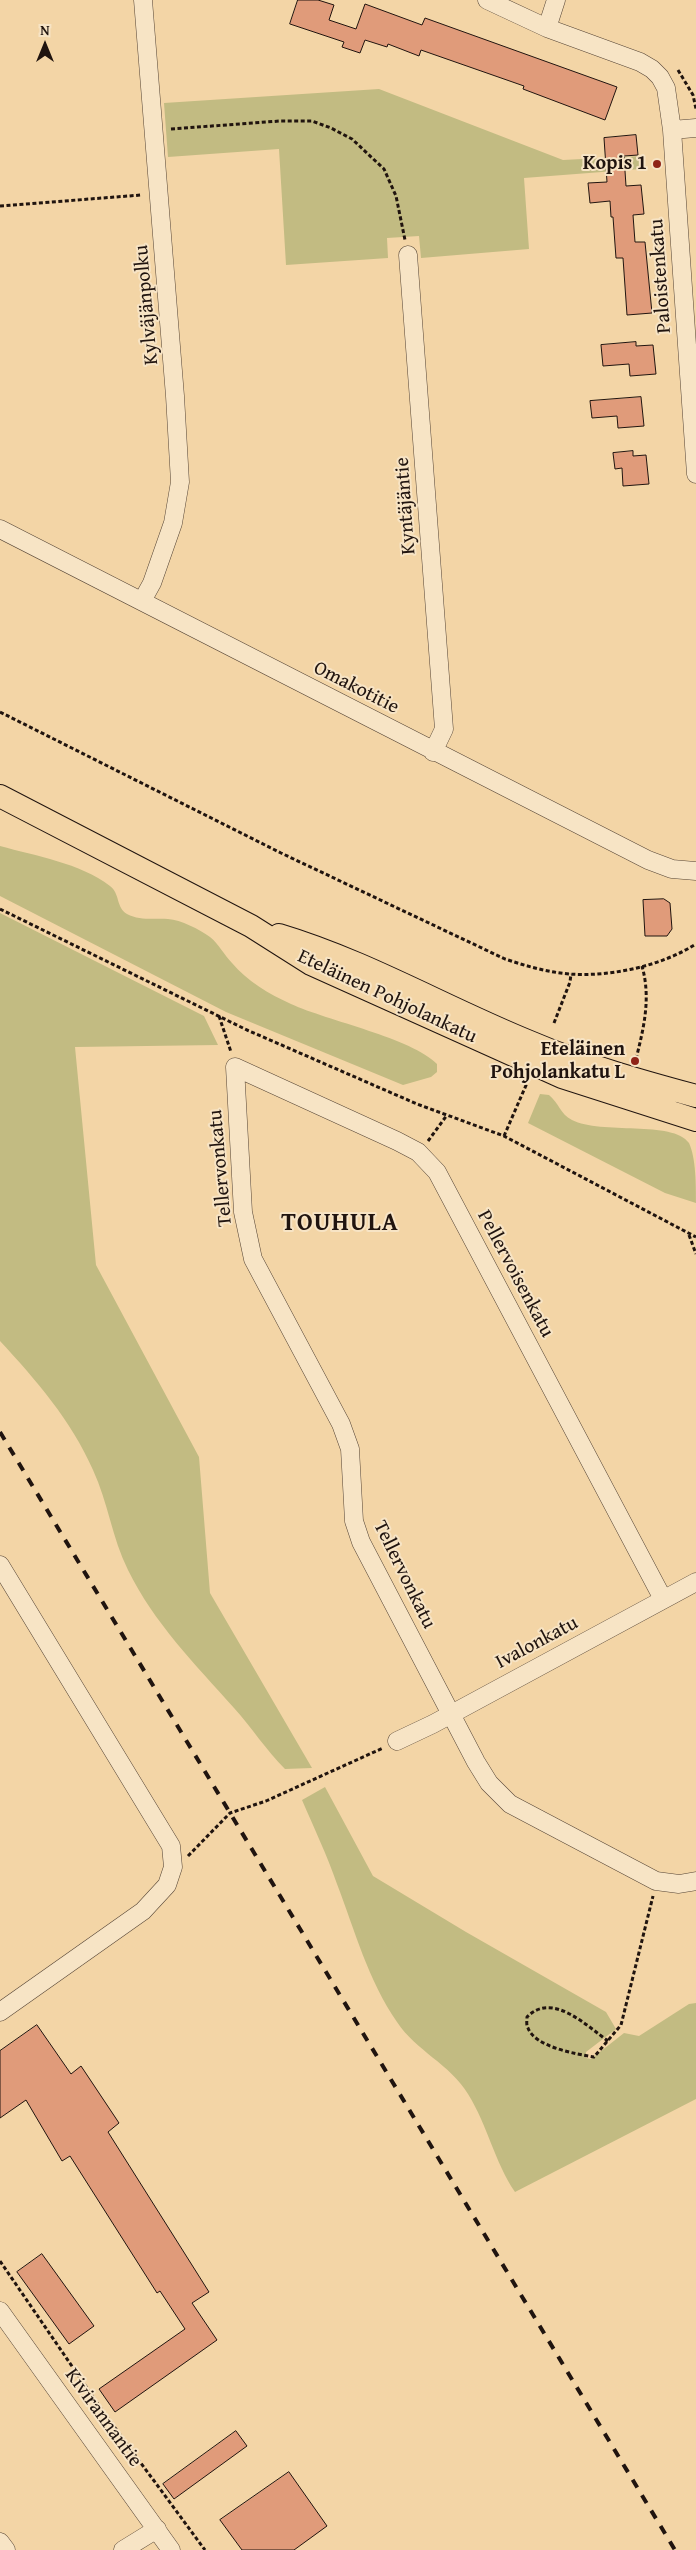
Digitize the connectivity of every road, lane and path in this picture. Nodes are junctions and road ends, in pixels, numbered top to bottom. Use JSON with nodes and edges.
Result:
{"nodes":[{"id":1,"x":143,"y":0,"type":"edge"},
{"id":2,"x":487,"y":0,"type":"edge"},
{"id":3,"x":556,"y":0,"type":"edge"},
{"id":4,"x":547,"y":28,"type":"junction"},
{"id":5,"x":696,"y":128,"type":"edge"},
{"id":6,"x":672,"y":130,"type":"junction"},
{"id":7,"x":154,"y":131,"type":"junction"},
{"id":8,"x":159,"y":194,"type":"junction"},
{"id":9,"x":0,"y":206,"type":"edge"},
{"id":10,"x":408,"y":255,"type":"joint"},
{"id":11,"x":696,"y":466,"type":"edge"},
{"id":12,"x":0,"y":529,"type":"edge"},
{"id":13,"x":142,"y":601,"type":"junction"},
{"id":14,"x":0,"y":712,"type":"edge"},
{"id":15,"x":433,"y":752,"type":"junction"},
{"id":16,"x":0,"y":796,"type":"edge"},
{"id":17,"x":696,"y":871,"type":"edge"},
{"id":18,"x":0,"y":909,"type":"edge"},
{"id":19,"x":251,"y":926,"type":"junction"},
{"id":20,"x":696,"y":944,"type":"edge"},
{"id":21,"x":642,"y":966,"type":"junction"},
{"id":22,"x":571,"y":974,"type":"junction"},
{"id":23,"x":219,"y":1016,"type":"junction"},
{"id":24,"x":554,"y":1023,"type":"dead end"},
{"id":25,"x":635,"y":1061,"type":"dead end"},
{"id":26,"x":235,"y":1067,"type":"junction"},
{"id":27,"x":527,"y":1083,"type":"dead end"},
{"id":28,"x":696,"y":1096,"type":"edge"},
{"id":29,"x":446,"y":1115,"type":"junction"},
{"id":30,"x":696,"y":1120,"type":"edge"},
{"id":31,"x":504,"y":1136,"type":"junction"},
{"id":32,"x":418,"y":1152,"type":"junction"},
{"id":33,"x":688,"y":1234,"type":"junction"},
{"id":34,"x":696,"y":1237,"type":"edge"},
{"id":35,"x":696,"y":1254,"type":"edge"},
{"id":36,"x":0,"y":1565,"type":"edge"},
{"id":37,"x":696,"y":1582,"type":"edge"},
{"id":38,"x":663,"y":1599,"type":"junction"},
{"id":39,"x":452,"y":1713,"type":"junction"},
{"id":40,"x":397,"y":1741,"type":"joint"},
{"id":41,"x":173,"y":1867,"type":"junction"},
{"id":42,"x":656,"y":1881,"type":"junction"},
{"id":43,"x":696,"y":1881,"type":"edge"},
{"id":44,"x":0,"y":2012,"type":"edge"},
{"id":45,"x":608,"y":2040,"type":"junction"},
{"id":46,"x":0,"y":2262,"type":"edge"},
{"id":47,"x":0,"y":2311,"type":"edge"},
{"id":48,"x":157,"y":2529,"type":"junction"},
{"id":49,"x":0,"y":2542,"type":"edge"},
{"id":50,"x":6,"y":2550,"type":"edge"},
{"id":51,"x":123,"y":2550,"type":"edge"},
{"id":52,"x":171,"y":2550,"type":"edge"},
{"id":53,"x":205,"y":2550,"type":"edge"}],
"edges":[{"from":1,"to":7,"type":"street","name":"Kylväjänpolku"},
{"from":2,"to":4,"type":"street"},
{"from":3,"to":4,"type":"street"},
{"from":4,"to":6,"type":"street","name":"Paloistenkatu"},
{"from":5,"to":6,"type":"street"},
{"from":6,"to":11,"type":"street","name":"Paloistenkatu"},
{"from":7,"to":8,"type":"street","name":"Kylväjänpolku"},
{"from":7,"to":10,"type":"path"},
{"from":8,"to":9,"type":"path"},
{"from":8,"to":13,"type":"street","name":"Kylväjänpolku"},
{"from":10,"to":15,"type":"street","name":"Kyntäjäntie"},
{"from":12,"to":13,"type":"street","name":"Omakotitie"},
{"from":13,"to":15,"type":"street","name":"Omakotitie"},
{"from":14,"to":22,"type":"path"},
{"from":15,"to":17,"type":"street","name":"Omakotitie"},
{"from":16,"to":19,"type":"main road","name":"Eteläinen Pohjolankatu"},
{"from":18,"to":23,"type":"path"},
{"from":19,"to":28,"type":"main road","name":"Eteläinen Pohjolankatu"},
{"from":19,"to":30,"type":"main road","name":"Eteläinen Pohjolankatu"},
{"from":20,"to":21,"type":"path"},
{"from":21,"to":22,"type":"path"},
{"from":21,"to":25,"type":"path"},
{"from":22,"to":24,"type":"path"},
{"from":23,"to":26,"type":"path"},
{"from":23,"to":29,"type":"path"},
{"from":26,"to":32,"type":"street","name":"Pellervoisenkatu"},
{"from":26,"to":39,"type":"street","name":"Tellervonkatu"},
{"from":27,"to":31,"type":"path"},
{"from":29,"to":31,"type":"path"},
{"from":29,"to":32,"type":"path"},
{"from":31,"to":33,"type":"path"},
{"from":32,"to":38,"type":"street","name":"Pellervoisenkatu"},
{"from":33,"to":34,"type":"path"},
{"from":33,"to":35,"type":"path"},
{"from":36,"to":41,"type":"street"},
{"from":37,"to":38,"type":"street","name":"Ivalonkatu"},
{"from":38,"to":39,"type":"street","name":"Ivalonkatu"},
{"from":39,"to":40,"type":"street","name":"Ivalonkatu"},
{"from":39,"to":42,"type":"street","name":"Tellervonkatu"},
{"from":40,"to":41,"type":"path"},
{"from":41,"to":44,"type":"street"},
{"from":42,"to":43,"type":"street","name":"Tellervonkatu"},
{"from":42,"to":45,"type":"path"},
{"from":45,"to":45,"type":"path"},
{"from":46,"to":53,"type":"path"},
{"from":47,"to":48,"type":"street","name":"Kivirannantie"},
{"from":48,"to":51,"type":"street"},
{"from":48,"to":52,"type":"street","name":"Kivirannantie"},
{"from":49,"to":50,"type":"street"}]}
